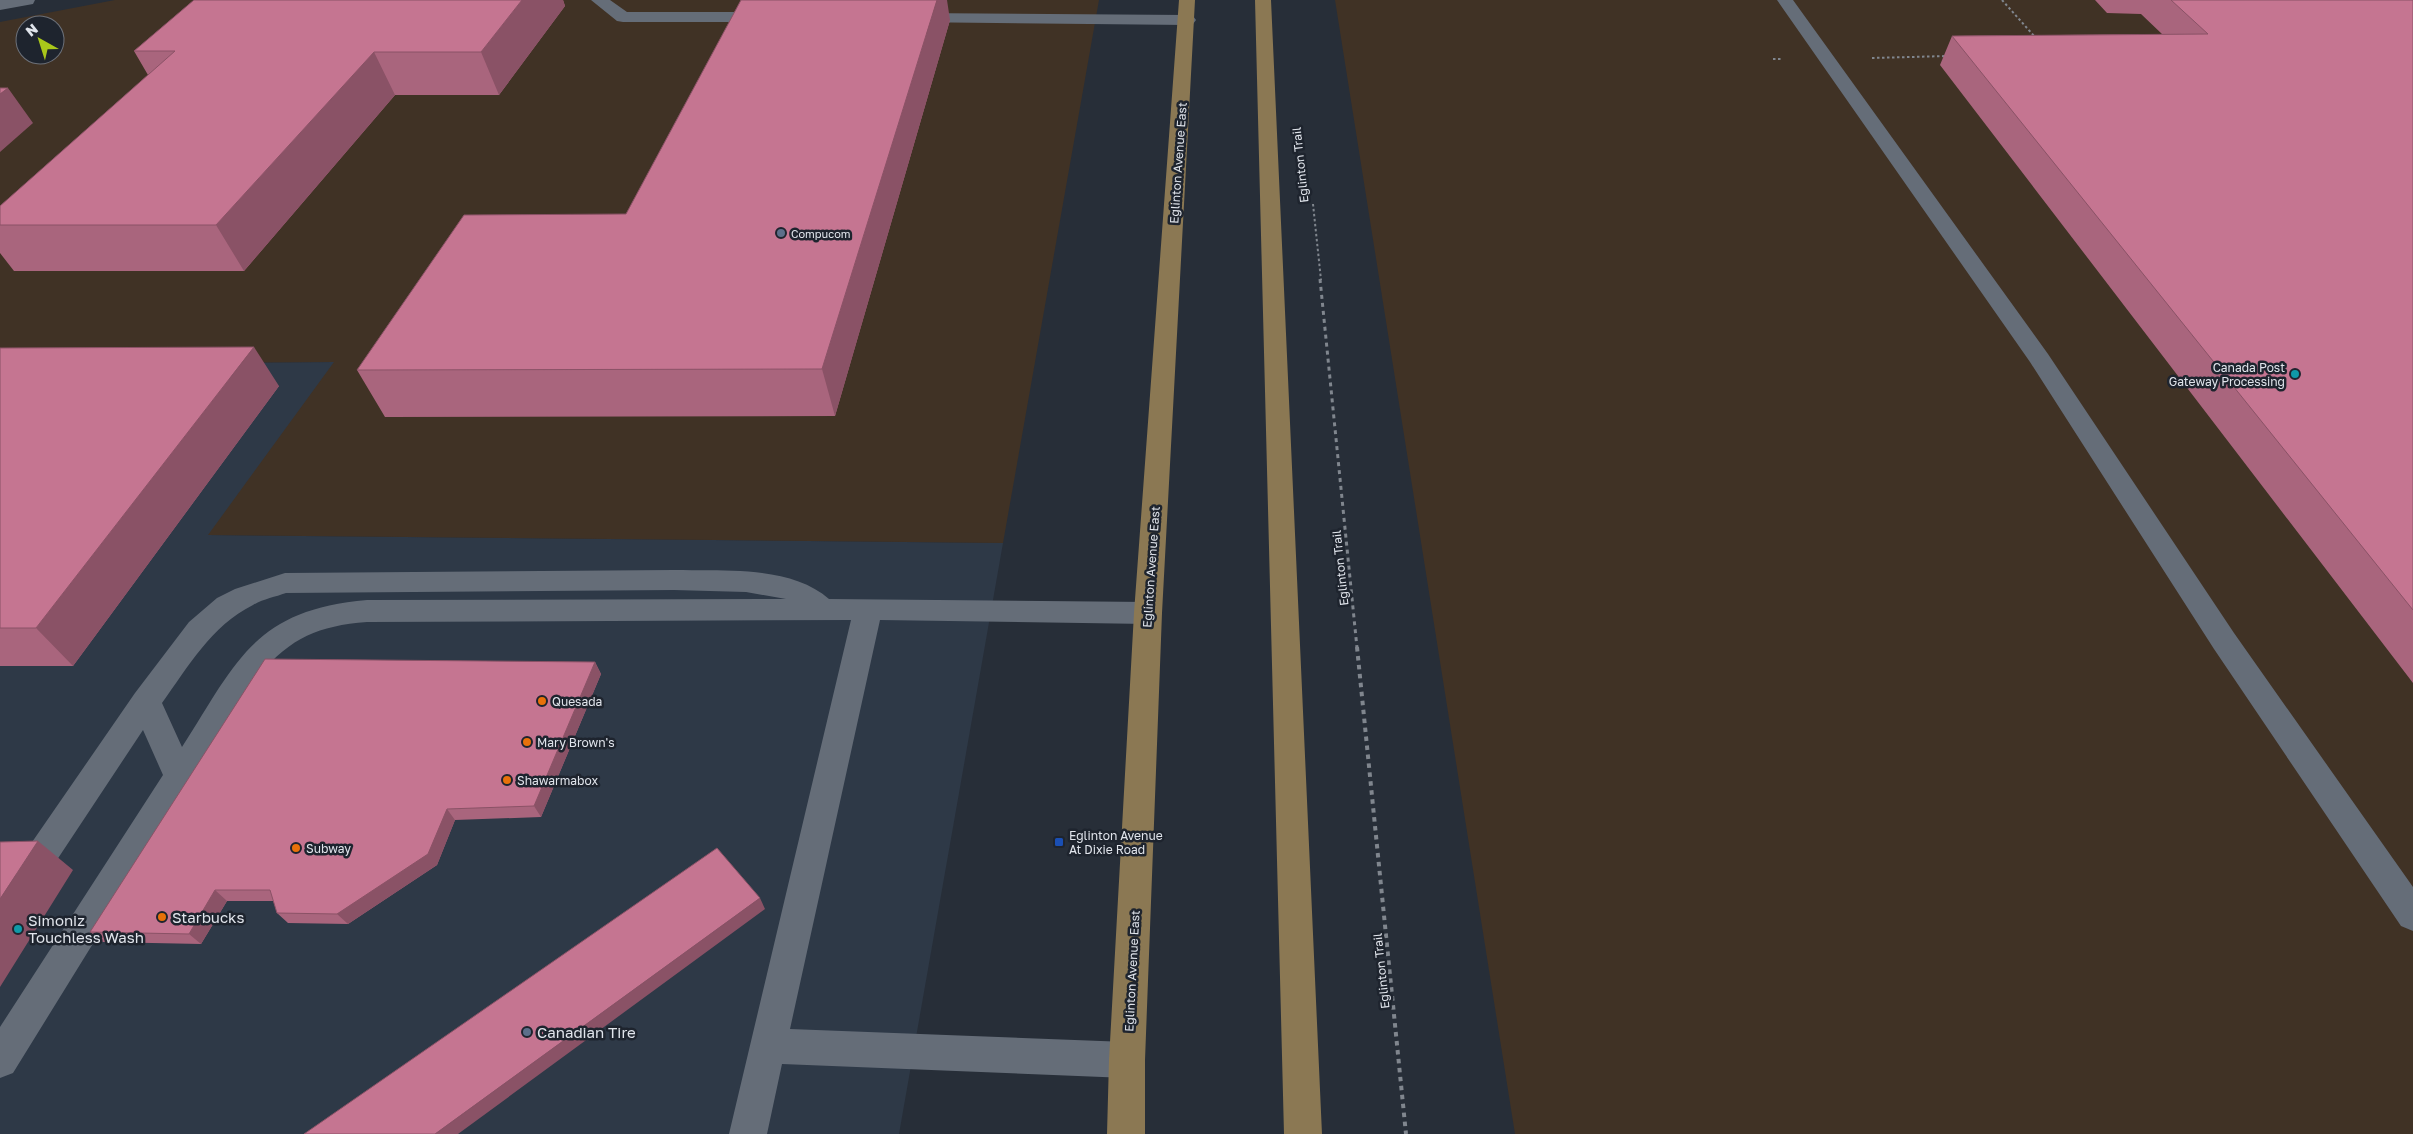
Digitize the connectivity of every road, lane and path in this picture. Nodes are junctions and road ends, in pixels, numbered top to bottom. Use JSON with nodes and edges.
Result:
{"nodes":[{"id":1,"x":27,"y":0,"type":"edge"},
{"id":2,"x":598,"y":0,"type":"edge"},
{"id":3,"x":1263,"y":0,"type":"edge"},
{"id":4,"x":1785,"y":0,"type":"edge"},
{"id":5,"x":2002,"y":0,"type":"edge"},
{"id":6,"x":0,"y":5,"type":"edge"},
{"id":7,"x":1187,"y":10,"type":"edge"},
{"id":8,"x":784,"y":18,"type":"edge"},
{"id":9,"x":894,"y":18,"type":"edge"},
{"id":10,"x":2038,"y":40,"type":"edge"},
{"id":11,"x":1953,"y":56,"type":"edge"},
{"id":12,"x":1773,"y":59,"type":"dead end"},
{"id":13,"x":1827,"y":59,"type":"junction"},
{"id":14,"x":1312,"y":199,"type":"dead end"},
{"id":15,"x":821,"y":608,"type":"junction"},
{"id":16,"x":868,"y":609,"type":"junction"},
{"id":17,"x":1148,"y":613,"type":"junction"},
{"id":18,"x":146,"y":702,"type":"junction"},
{"id":19,"x":180,"y":778,"type":"junction"},
{"id":20,"x":31,"y":871,"type":"edge"},
{"id":21,"x":2413,"y":915,"type":"edge"},
{"id":22,"x":769,"y":1046,"type":"junction"},
{"id":23,"x":0,"y":1060,"type":"edge"},
{"id":24,"x":1128,"y":1060,"type":"junction"},
{"id":25,"x":748,"y":1134,"type":"edge"},
{"id":26,"x":1126,"y":1134,"type":"edge"},
{"id":27,"x":1303,"y":1134,"type":"edge"},
{"id":28,"x":1406,"y":1134,"type":"edge"}],
"edges":[{"from":1,"to":6,"type":"street"},
{"from":2,"to":8,"type":"street"},
{"from":3,"to":27,"type":"main road"},
{"from":4,"to":13,"type":"street"},
{"from":5,"to":10,"type":"path"},
{"from":7,"to":9,"type":"street"},
{"from":7,"to":17,"type":"main road","name":"Eglinton Avenue East"},
{"from":11,"to":13,"type":"path"},
{"from":12,"to":13,"type":"path"},
{"from":13,"to":21,"type":"street"},
{"from":14,"to":28,"type":"path","name":"Eglinton Trail"},
{"from":15,"to":16,"type":"street"},
{"from":15,"to":18,"type":"street"},
{"from":15,"to":19,"type":"street"},
{"from":16,"to":17,"type":"street"},
{"from":16,"to":22,"type":"street"},
{"from":17,"to":24,"type":"main road","name":"Eglinton Avenue East"},
{"from":18,"to":19,"type":"street"},
{"from":18,"to":20,"type":"street"},
{"from":19,"to":23,"type":"street"},
{"from":22,"to":24,"type":"street"},
{"from":22,"to":25,"type":"street"},
{"from":24,"to":26,"type":"main road","name":"Eglinton Avenue East"}]}
